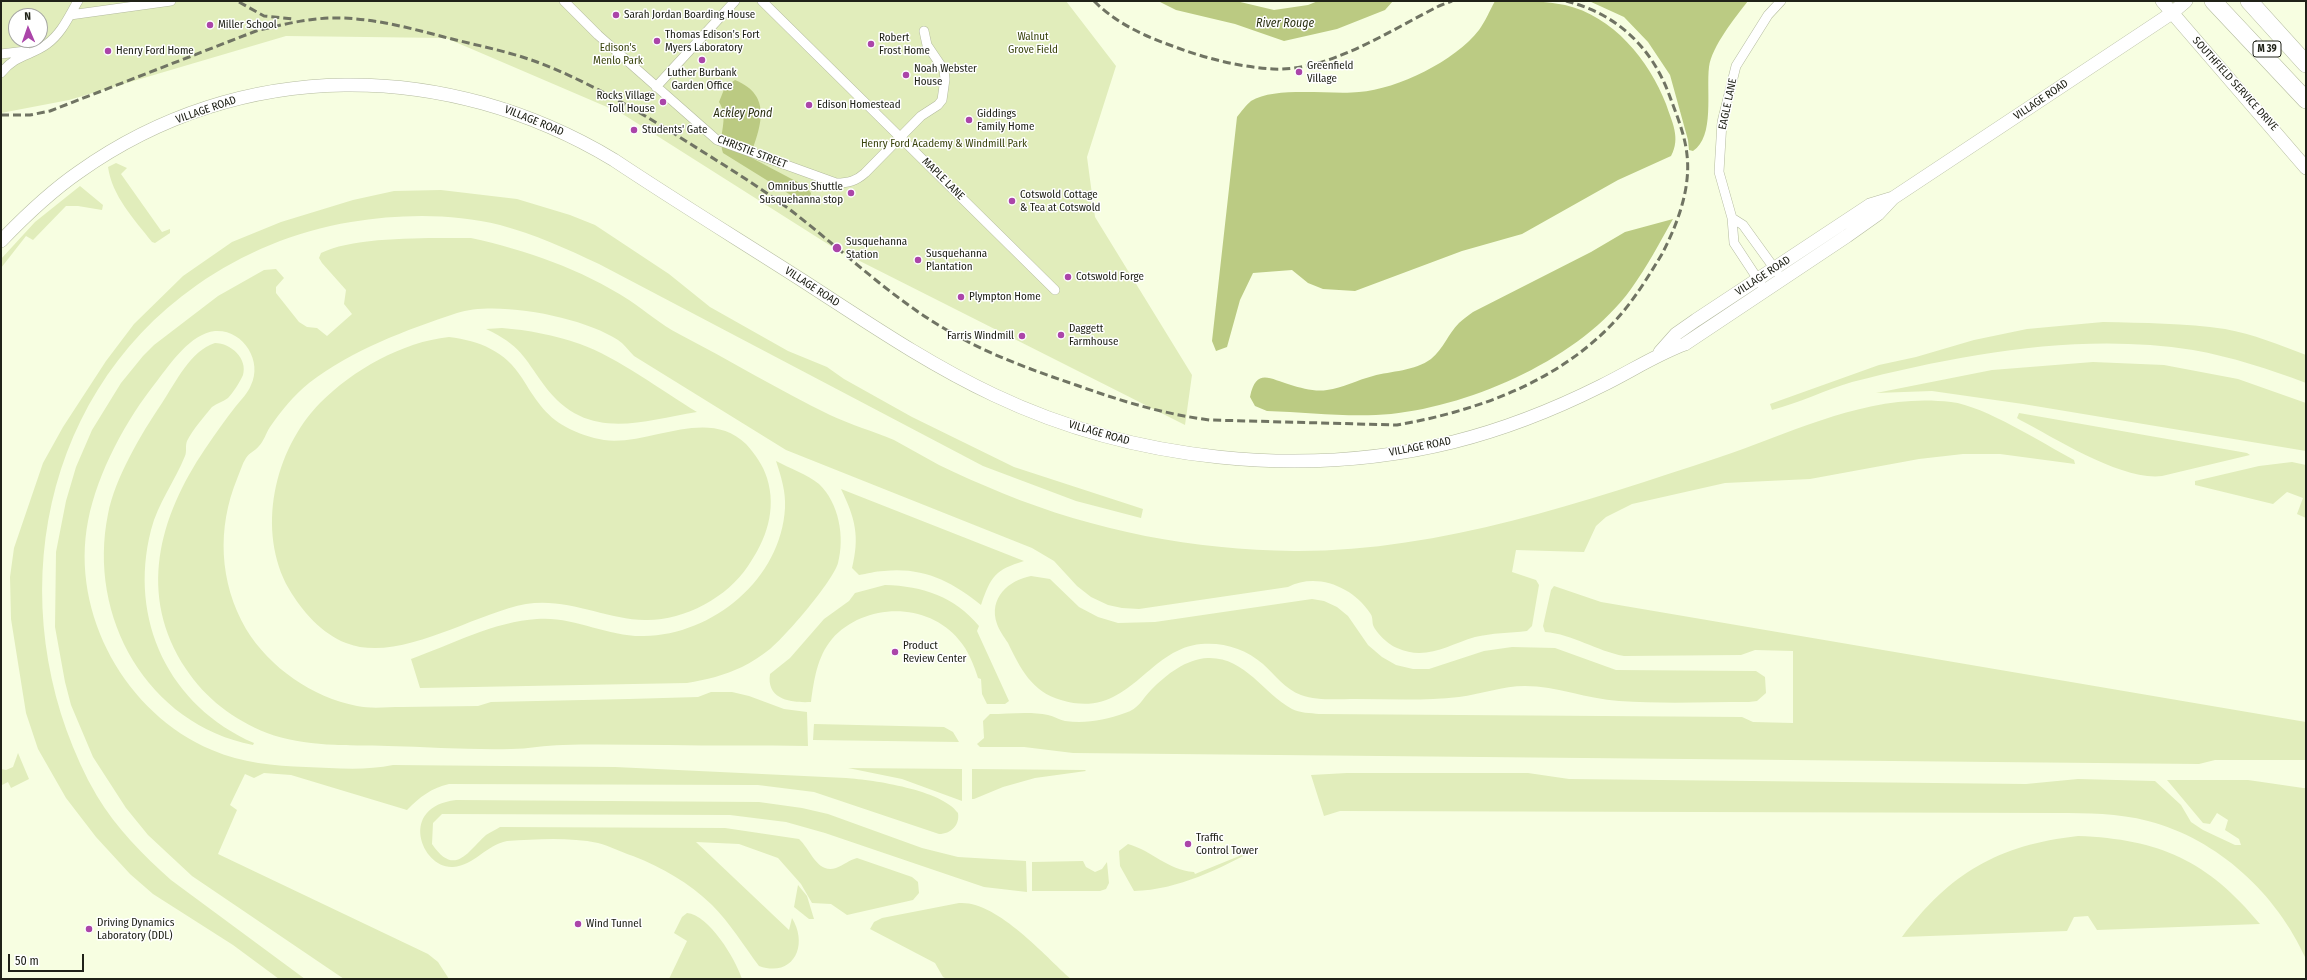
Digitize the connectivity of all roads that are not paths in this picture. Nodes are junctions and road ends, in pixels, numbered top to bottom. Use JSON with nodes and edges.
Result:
{"nodes":[{"id":1,"x":78,"y":1,"type":"edge"},
{"id":2,"x":171,"y":1,"type":"edge"},
{"id":3,"x":564,"y":1,"type":"edge"},
{"id":4,"x":735,"y":1,"type":"edge"},
{"id":5,"x":762,"y":1,"type":"edge"},
{"id":6,"x":1781,"y":1,"type":"edge"},
{"id":7,"x":2162,"y":1,"type":"edge"},
{"id":8,"x":2186,"y":1,"type":"edge"},
{"id":9,"x":2213,"y":1,"type":"edge"},
{"id":10,"x":2228,"y":1,"type":"edge"},
{"id":11,"x":2249,"y":1,"type":"edge"},
{"id":12,"x":2260,"y":1,"type":"edge"},
{"id":13,"x":2172,"y":13,"type":"junction"},
{"id":14,"x":70,"y":14,"type":"junction"},
{"id":15,"x":924,"y":30,"type":"dead end"},
{"id":16,"x":33,"y":50,"type":"junction"},
{"id":17,"x":1,"y":54,"type":"edge"},
{"id":18,"x":2306,"y":59,"type":"edge"},
{"id":19,"x":2306,"y":64,"type":"edge"},
{"id":20,"x":1,"y":73,"type":"edge"},
{"id":21,"x":656,"y":87,"type":"junction"},
{"id":22,"x":2306,"y":99,"type":"edge"},
{"id":23,"x":900,"y":137,"type":"junction"},
{"id":24,"x":2306,"y":168,"type":"edge"},
{"id":25,"x":1893,"y":198,"type":"junction"},
{"id":26,"x":1732,"y":218,"type":"junction"},
{"id":27,"x":1,"y":241,"type":"edge"},
{"id":28,"x":1774,"y":269,"type":"junction"},
{"id":29,"x":1758,"y":280,"type":"junction"},
{"id":30,"x":1782,"y":280,"type":"junction"},
{"id":31,"x":1055,"y":290,"type":"dead end"},
{"id":32,"x":1765,"y":291,"type":"junction"},
{"id":33,"x":1659,"y":353,"type":"junction"}],
"edges":[{"from":1,"to":14,"type":"street"},
{"from":2,"to":14,"type":"street"},
{"from":3,"to":21,"type":"street","name":"CHRISTIE STREET"},
{"from":4,"to":21,"type":"street"},
{"from":5,"to":23,"type":"street","name":"MAPLE LANE"},
{"from":6,"to":26,"type":"street","name":"EAGLE LANE"},
{"from":7,"to":13,"type":"street","name":"SOUTHFIELD SERVICE DRIVE"},
{"from":8,"to":13,"type":"street","name":"VILLAGE ROAD"},
{"from":9,"to":22,"type":"highway"},
{"from":10,"to":22,"type":"highway","number":"M 39"},
{"from":11,"to":19,"type":"highway","number":"M 39"},
{"from":12,"to":18,"type":"highway"},
{"from":13,"to":24,"type":"street","name":"SOUTHFIELD SERVICE DRIVE"},
{"from":13,"to":25,"type":"street","name":"VILLAGE ROAD"},
{"from":14,"to":16,"type":"street"},
{"from":15,"to":23,"type":"street","name":"CHRISTIE STREET"},
{"from":16,"to":17,"type":"street"},
{"from":16,"to":20,"type":"street"},
{"from":21,"to":23,"type":"street","name":"CHRISTIE STREET"},
{"from":23,"to":31,"type":"street","name":"MAPLE LANE"},
{"from":25,"to":28,"type":"street","name":"VILLAGE ROAD"},
{"from":25,"to":30,"type":"street","name":"VILLAGE ROAD"},
{"from":26,"to":28,"type":"street"},
{"from":26,"to":29,"type":"street","name":"EAGLE LANE"},
{"from":27,"to":33,"type":"street","name":"VILLAGE ROAD"},
{"from":28,"to":29,"type":"street","name":"VILLAGE ROAD"},
{"from":28,"to":30,"type":"street"},
{"from":29,"to":32,"type":"street","name":"EAGLE LANE"},
{"from":29,"to":33,"type":"street","name":"VILLAGE ROAD"},
{"from":30,"to":32,"type":"street","name":"VILLAGE ROAD"},
{"from":32,"to":33,"type":"street","name":"VILLAGE ROAD"}]}
